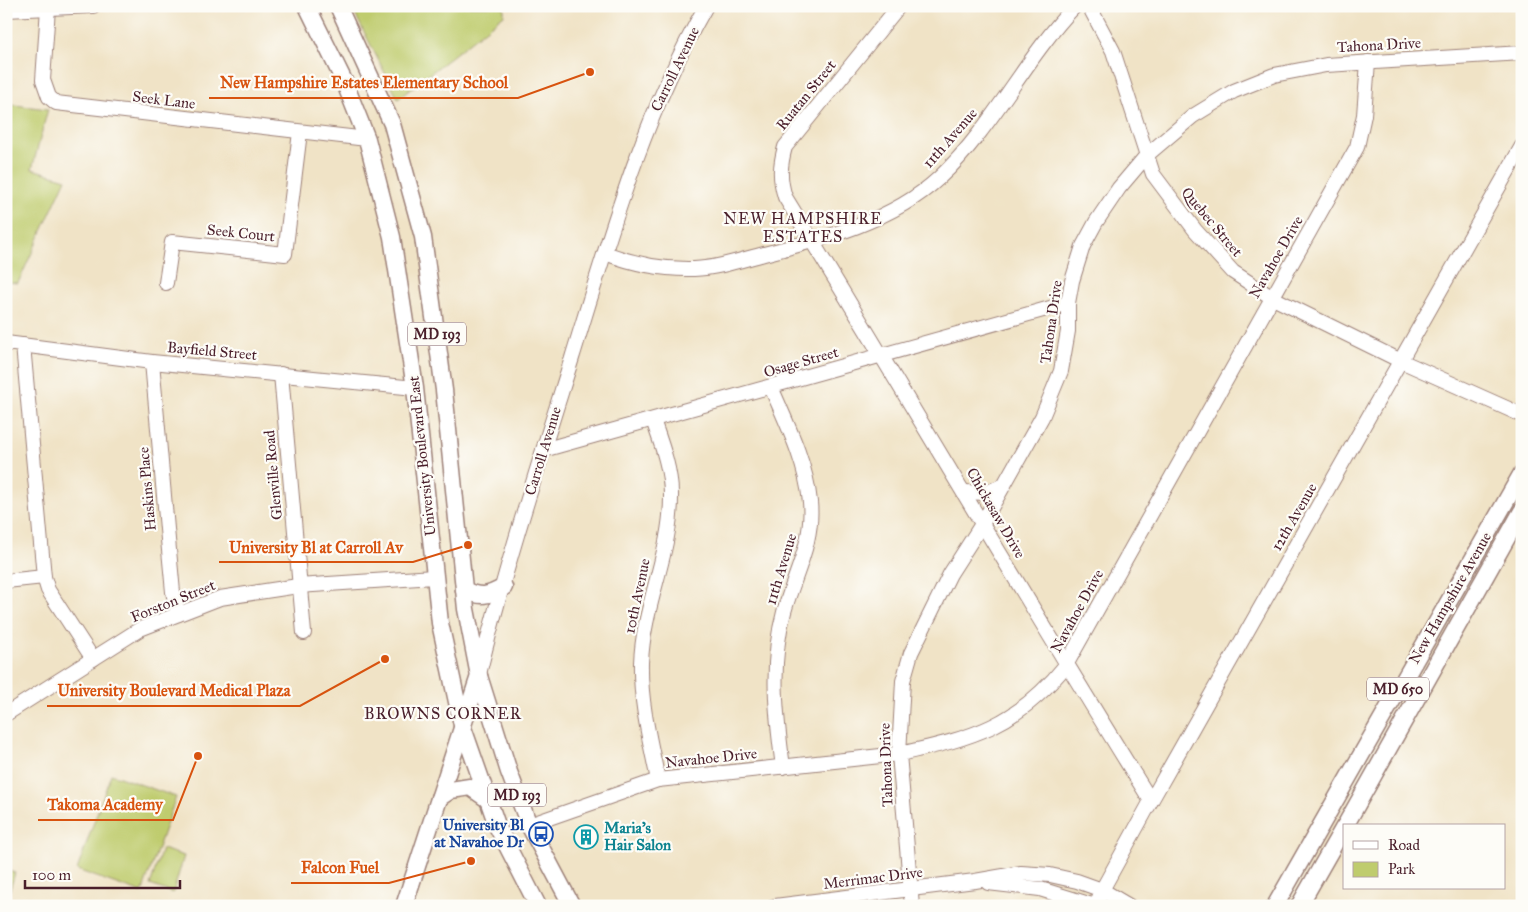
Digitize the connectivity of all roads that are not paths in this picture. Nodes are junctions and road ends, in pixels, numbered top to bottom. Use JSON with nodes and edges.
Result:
{"nodes":[{"id":1,"x":93,"y":6,"type":"edge"},
{"id":2,"x":307,"y":6,"type":"edge"},
{"id":3,"x":338,"y":6,"type":"edge"},
{"id":4,"x":706,"y":6,"type":"edge"},
{"id":5,"x":899,"y":6,"type":"edge"},
{"id":6,"x":1075,"y":6,"type":"edge"},
{"id":7,"x":1089,"y":6,"type":"edge"},
{"id":8,"x":48,"y":8,"type":"junction"},
{"id":9,"x":6,"y":10,"type":"edge"},
{"id":10,"x":1522,"y":54,"type":"edge"},
{"id":11,"x":1368,"y":62,"type":"junction"},
{"id":12,"x":300,"y":132,"type":"junction"},
{"id":13,"x":367,"y":139,"type":"junction"},
{"id":14,"x":1522,"y":146,"type":"edge"},
{"id":15,"x":1147,"y":155,"type":"junction"},
{"id":16,"x":813,"y":242,"type":"junction"},
{"id":17,"x":605,"y":253,"type":"junction"},
{"id":18,"x":166,"y":283,"type":"dead end"},
{"id":19,"x":1271,"y":297,"type":"junction"},
{"id":20,"x":1068,"y":303,"type":"junction"},
{"id":21,"x":6,"y":343,"type":"edge"},
{"id":22,"x":23,"y":345,"type":"junction"},
{"id":23,"x":881,"y":355,"type":"junction"},
{"id":24,"x":1401,"y":360,"type":"junction"},
{"id":25,"x":152,"y":362,"type":"junction"},
{"id":26,"x":281,"y":374,"type":"junction"},
{"id":27,"x":771,"y":387,"type":"junction"},
{"id":28,"x":415,"y":388,"type":"junction"},
{"id":29,"x":1522,"y":414,"type":"edge"},
{"id":30,"x":652,"y":420,"type":"junction"},
{"id":31,"x":544,"y":450,"type":"junction"},
{"id":32,"x":1522,"y":473,"type":"edge"},
{"id":33,"x":1004,"y":485,"type":"junction"},
{"id":34,"x":964,"y":492,"type":"junction"},
{"id":35,"x":1522,"y":511,"type":"edge"},
{"id":36,"x":982,"y":524,"type":"junction"},
{"id":37,"x":44,"y":577,"type":"junction"},
{"id":38,"x":434,"y":577,"type":"junction"},
{"id":39,"x":6,"y":581,"type":"edge"},
{"id":40,"x":298,"y":586,"type":"junction"},
{"id":41,"x":504,"y":587,"type":"junction"},
{"id":42,"x":464,"y":590,"type":"junction"},
{"id":43,"x":178,"y":614,"type":"junction"},
{"id":44,"x":304,"y":633,"type":"dead end"},
{"id":45,"x":93,"y":659,"type":"junction"},
{"id":46,"x":1066,"y":665,"type":"junction"},
{"id":47,"x":479,"y":676,"type":"junction"},
{"id":48,"x":6,"y":714,"type":"edge"},
{"id":49,"x":462,"y":725,"type":"junction"},
{"id":50,"x":899,"y":754,"type":"junction"},
{"id":51,"x":783,"y":767,"type":"junction"},
{"id":52,"x":658,"y":780,"type":"junction"},
{"id":53,"x":439,"y":798,"type":"junction"},
{"id":54,"x":487,"y":799,"type":"junction"},
{"id":55,"x":1151,"y":801,"type":"junction"},
{"id":56,"x":1345,"y":824,"type":"edge"},
{"id":57,"x":529,"y":825,"type":"junction"},
{"id":58,"x":1343,"y":828,"type":"edge"},
{"id":59,"x":975,"y":882,"type":"junction"},
{"id":60,"x":911,"y":890,"type":"junction"},
{"id":61,"x":1102,"y":890,"type":"junction"},
{"id":62,"x":404,"y":906,"type":"edge"},
{"id":63,"x":538,"y":906,"type":"edge"},
{"id":64,"x":572,"y":906,"type":"edge"},
{"id":65,"x":775,"y":906,"type":"edge"},
{"id":66,"x":912,"y":906,"type":"edge"},
{"id":67,"x":1096,"y":906,"type":"edge"},
{"id":68,"x":1129,"y":906,"type":"edge"},
{"id":69,"x":1275,"y":906,"type":"edge"},
{"id":70,"x":1299,"y":906,"type":"edge"}],
"edges":[{"from":1,"to":8,"type":"street"},
{"from":2,"to":13,"type":"main road","name":"University Boulevard East","number":"MD 193"},
{"from":3,"to":42,"type":"main road","name":"University Boulevard East","number":"MD 193"},
{"from":4,"to":17,"type":"street","name":"Carroll Avenue"},
{"from":5,"to":16,"type":"street","name":"Ruatan Street"},
{"from":6,"to":16,"type":"street","name":"11th Avenue"},
{"from":7,"to":15,"type":"street","name":"Quebec Street"},
{"from":8,"to":9,"type":"street"},
{"from":8,"to":12,"type":"street","name":"Seek Lane"},
{"from":10,"to":11,"type":"street","name":"Tahona Drive"},
{"from":11,"to":15,"type":"street","name":"Tahona Drive"},
{"from":11,"to":19,"type":"street","name":"Navahoe Drive"},
{"from":12,"to":13,"type":"street","name":"Seek Lane"},
{"from":12,"to":18,"type":"street","name":"Seek Court"},
{"from":13,"to":28,"type":"main road","name":"University Boulevard East","number":"MD 193"},
{"from":14,"to":24,"type":"street","name":"12th Avenue"},
{"from":15,"to":19,"type":"street","name":"Quebec Street"},
{"from":15,"to":20,"type":"street","name":"Tahona Drive"},
{"from":16,"to":17,"type":"street","name":"11th Avenue"},
{"from":16,"to":23,"type":"street","name":"Chickasaw Drive"},
{"from":17,"to":31,"type":"street","name":"Carroll Avenue"},
{"from":19,"to":24,"type":"street","name":"Quebec Street"},
{"from":19,"to":46,"type":"street","name":"Navahoe Drive"},
{"from":20,"to":23,"type":"street","name":"Osage Street"},
{"from":20,"to":33,"type":"street","name":"Tahona Drive"},
{"from":21,"to":22,"type":"street","name":"Bayfield Street"},
{"from":22,"to":25,"type":"street","name":"Bayfield Street"},
{"from":22,"to":37,"type":"street"},
{"from":23,"to":27,"type":"street","name":"Osage Street"},
{"from":23,"to":34,"type":"street","name":"Chickasaw Drive"},
{"from":24,"to":29,"type":"street","name":"Quebec Street"},
{"from":24,"to":55,"type":"street","name":"12th Avenue"},
{"from":25,"to":26,"type":"street","name":"Bayfield Street"},
{"from":25,"to":43,"type":"street","name":"Haskins Place"},
{"from":26,"to":28,"type":"street","name":"Bayfield Street"},
{"from":26,"to":40,"type":"street","name":"Glenville Road"},
{"from":27,"to":30,"type":"street","name":"Osage Street"},
{"from":27,"to":51,"type":"street","name":"11th Avenue"},
{"from":28,"to":38,"type":"main road","name":"University Boulevard East","number":"MD 193"},
{"from":30,"to":31,"type":"street","name":"Osage Street"},
{"from":30,"to":52,"type":"street","name":"10th Avenue"},
{"from":31,"to":41,"type":"street","name":"Carroll Avenue"},
{"from":32,"to":69,"type":"main road","name":"New Hampshire Avenue","number":"MD 650"},
{"from":33,"to":34,"type":"street"},
{"from":33,"to":36,"type":"street","name":"Tahona Drive"},
{"from":34,"to":36,"type":"street","name":"Chickasaw Drive"},
{"from":35,"to":56,"type":"main road","name":"New Hampshire Avenue","number":"MD 650"},
{"from":36,"to":46,"type":"street","name":"Chickasaw Drive"},
{"from":36,"to":50,"type":"street","name":"Tahona Drive"},
{"from":37,"to":39,"type":"street"},
{"from":37,"to":45,"type":"street"},
{"from":38,"to":40,"type":"street","name":"Forston Street"},
{"from":38,"to":49,"type":"main road","name":"University Boulevard East","number":"MD 193"},
{"from":40,"to":43,"type":"street","name":"Forston Street"},
{"from":40,"to":44,"type":"street","name":"Glenville Road"},
{"from":41,"to":42,"type":"main road"},
{"from":41,"to":47,"type":"street","name":"Carroll Avenue"},
{"from":42,"to":47,"type":"main road","name":"University Boulevard East","number":"MD 193"},
{"from":43,"to":45,"type":"street","name":"Forston Street"},
{"from":45,"to":48,"type":"street","name":"Forston Street"},
{"from":46,"to":50,"type":"street","name":"Navahoe Drive"},
{"from":46,"to":55,"type":"street","name":"Chickasaw Drive"},
{"from":47,"to":49,"type":"main road","name":"Carroll Avenue"},
{"from":47,"to":57,"type":"main road","number":"MD 193"},
{"from":49,"to":53,"type":"main road","name":"Carroll Avenue"},
{"from":49,"to":54,"type":"main road","name":"University Boulevard East","number":"MD 193"},
{"from":50,"to":51,"type":"street","name":"Navahoe Drive"},
{"from":50,"to":60,"type":"street","name":"Tahona Drive"},
{"from":51,"to":52,"type":"street","name":"Navahoe Drive"},
{"from":52,"to":57,"type":"street","name":"Navahoe Drive"},
{"from":53,"to":54,"type":"main road"},
{"from":53,"to":62,"type":"main road","name":"Carroll Avenue"},
{"from":54,"to":63,"type":"main road","name":"University Boulevard East","number":"MD 193"},
{"from":55,"to":61,"type":"street","name":"12th Avenue"},
{"from":57,"to":64,"type":"main road","number":"MD 193"},
{"from":58,"to":70,"type":"main road","name":"New Hampshire Avenue","number":"MD 650"},
{"from":59,"to":60,"type":"street","name":"Merrimac Drive"},
{"from":59,"to":61,"type":"street","name":"Merrimac Drive"},
{"from":59,"to":67,"type":"street","name":"Merrimac Drive"},
{"from":60,"to":65,"type":"street","name":"Merrimac Drive"},
{"from":60,"to":66,"type":"street","name":"Tahona Drive"},
{"from":61,"to":67,"type":"street","name":"12th Avenue"},
{"from":61,"to":68,"type":"street","name":"Merrimac Drive"}]}
